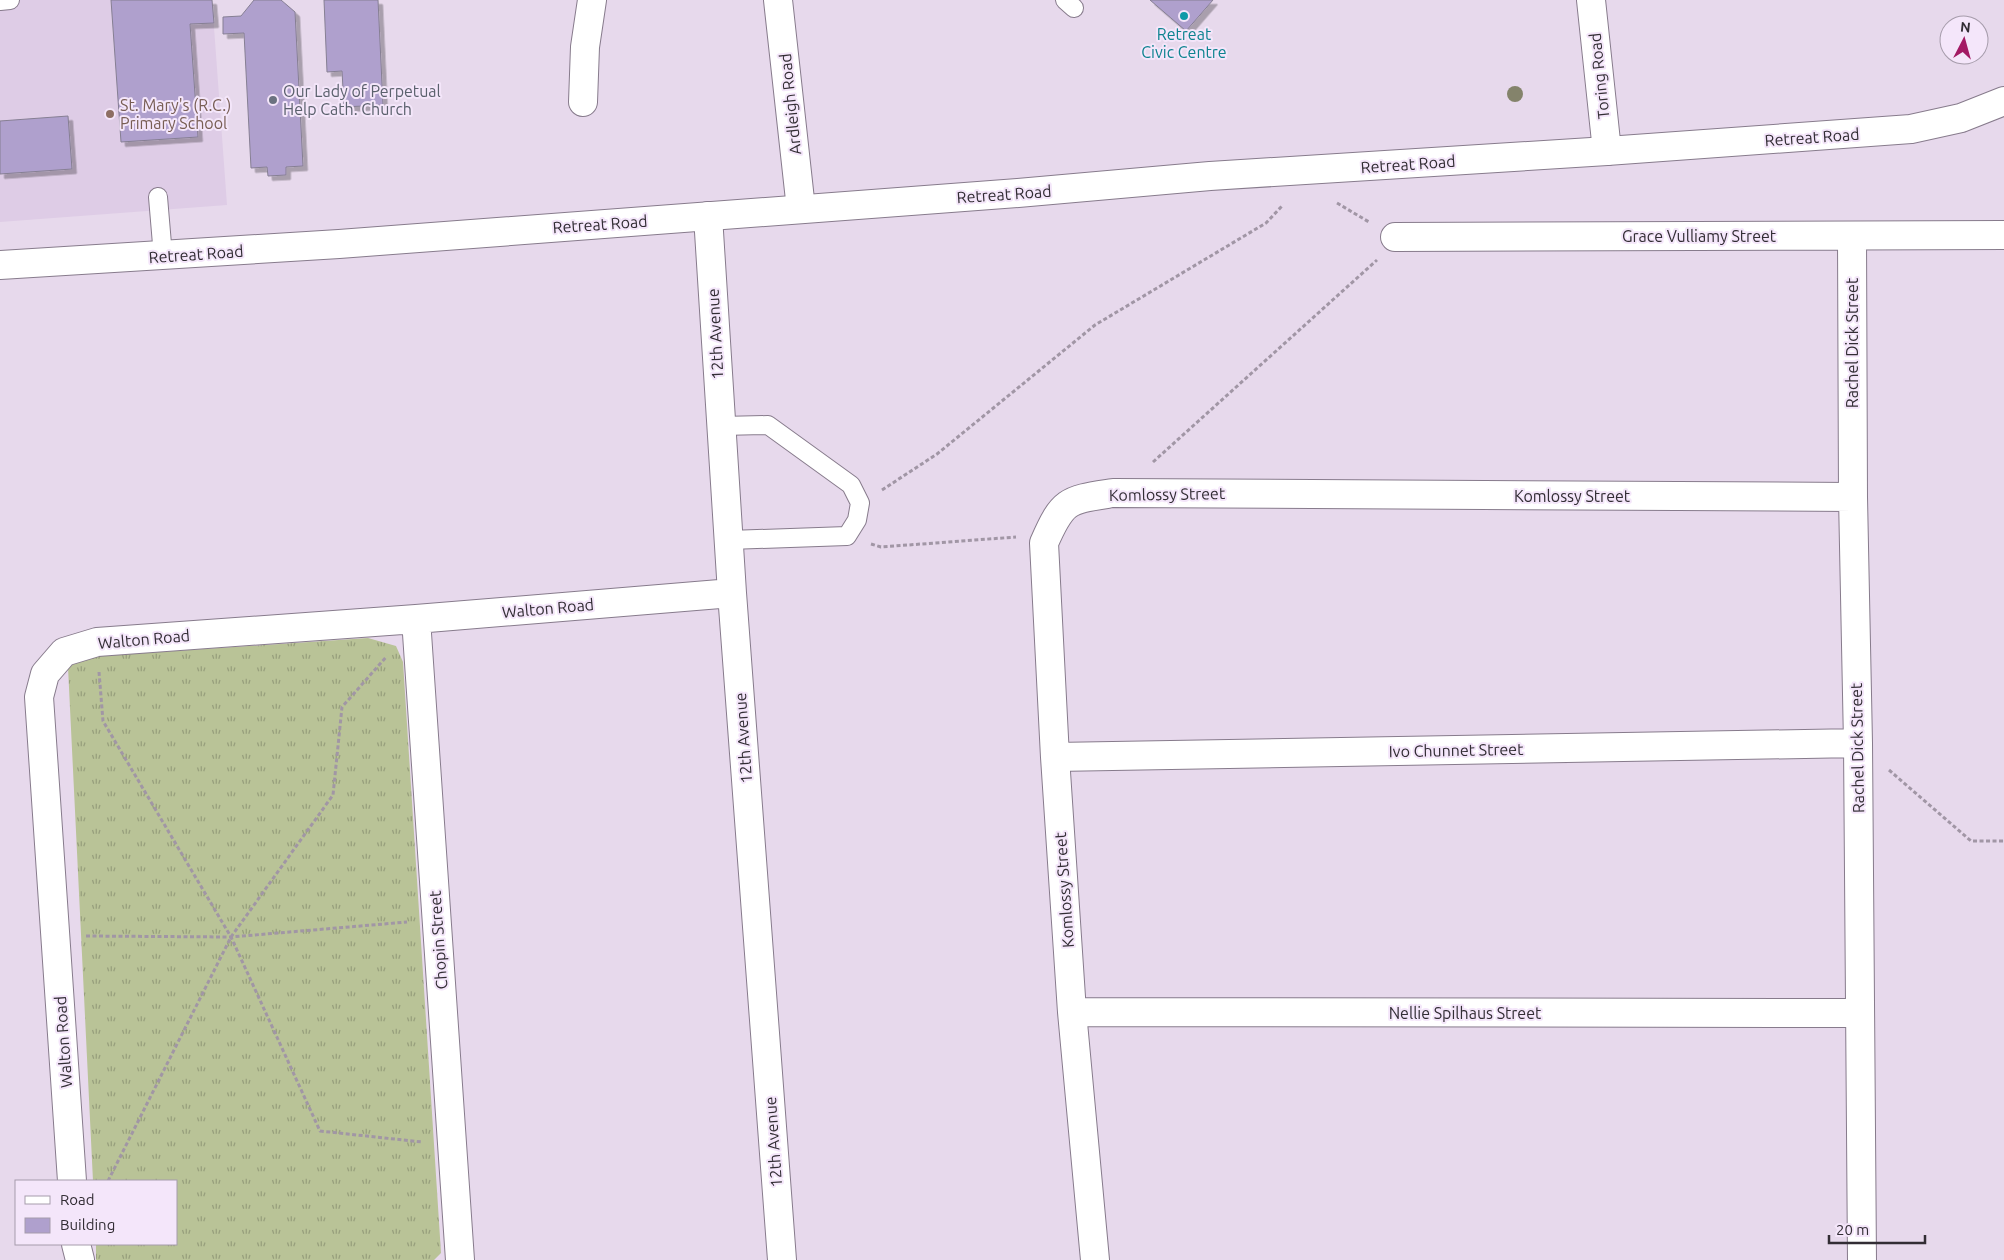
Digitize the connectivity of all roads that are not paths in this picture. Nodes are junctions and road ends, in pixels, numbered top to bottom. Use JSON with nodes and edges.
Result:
{"nodes":[{"id":1,"x":10,"y":0,"type":"edge"},
{"id":2,"x":592,"y":0,"type":"edge"},
{"id":3,"x":778,"y":0,"type":"edge"},
{"id":4,"x":1591,"y":0,"type":"edge"},
{"id":5,"x":0,"y":1,"type":"edge"},
{"id":6,"x":2004,"y":101,"type":"edge"},
{"id":7,"x":583,"y":102,"type":"dead end"},
{"id":8,"x":1607,"y":151,"type":"junction"},
{"id":9,"x":158,"y":197,"type":"dead end"},
{"id":10,"x":801,"y":209,"type":"junction"},
{"id":11,"x":708,"y":216,"type":"junction"},
{"id":12,"x":2004,"y":235,"type":"edge"},
{"id":13,"x":1852,"y":236,"type":"junction"},
{"id":14,"x":1395,"y":237,"type":"road end"},
{"id":15,"x":163,"y":256,"type":"junction"},
{"id":16,"x":0,"y":265,"type":"edge"},
{"id":17,"x":721,"y":426,"type":"junction"},
{"id":18,"x":1853,"y":497,"type":"junction"},
{"id":19,"x":729,"y":540,"type":"junction"},
{"id":20,"x":732,"y":593,"type":"junction"},
{"id":21,"x":416,"y":619,"type":"junction"},
{"id":22,"x":1858,"y":743,"type":"junction"},
{"id":23,"x":1055,"y":757,"type":"junction"},
{"id":24,"x":1072,"y":1012,"type":"junction"},
{"id":25,"x":1859,"y":1014,"type":"junction"},
{"id":26,"x":72,"y":1180,"type":"edge"},
{"id":27,"x":76,"y":1245,"type":"edge"},
{"id":28,"x":80,"y":1260,"type":"edge"},
{"id":29,"x":460,"y":1260,"type":"edge"},
{"id":30,"x":782,"y":1260,"type":"edge"},
{"id":31,"x":1095,"y":1260,"type":"edge"},
{"id":32,"x":1862,"y":1260,"type":"edge"}],
"edges":[{"from":1,"to":5,"type":"lane"},
{"from":2,"to":7,"type":"street"},
{"from":3,"to":10,"type":"street","name":"Ardleigh Road"},
{"from":4,"to":8,"type":"street","name":"Toring Road"},
{"from":6,"to":8,"type":"street","name":"Retreat Road"},
{"from":8,"to":10,"type":"street","name":"Retreat Road"},
{"from":9,"to":15,"type":"lane"},
{"from":10,"to":11,"type":"street","name":"Retreat Road"},
{"from":11,"to":15,"type":"street","name":"Retreat Road"},
{"from":11,"to":17,"type":"street","name":"12th Avenue"},
{"from":12,"to":13,"type":"street","name":"Grace Vulliamy Street"},
{"from":13,"to":14,"type":"street","name":"Grace Vulliamy Street"},
{"from":13,"to":18,"type":"street","name":"Rachel Dick Street"},
{"from":15,"to":16,"type":"street","name":"Retreat Road"},
{"from":17,"to":19,"type":"street","name":"12th Avenue"},
{"from":17,"to":19,"type":"lane"},
{"from":18,"to":22,"type":"street","name":"Rachel Dick Street"},
{"from":18,"to":23,"type":"street","name":"Komlossy Street"},
{"from":19,"to":20,"type":"street","name":"12th Avenue"},
{"from":20,"to":21,"type":"street","name":"Walton Road"},
{"from":20,"to":30,"type":"street","name":"12th Avenue"},
{"from":21,"to":26,"type":"street","name":"Walton Road"},
{"from":21,"to":29,"type":"street","name":"Chopin Street"},
{"from":22,"to":23,"type":"street","name":"Ivo Chunnet Street"},
{"from":22,"to":25,"type":"street","name":"Rachel Dick Street"},
{"from":23,"to":24,"type":"street","name":"Komlossy Street"},
{"from":24,"to":25,"type":"street","name":"Nellie Spilhaus Street"},
{"from":24,"to":31,"type":"street","name":"Komlossy Street"},
{"from":25,"to":32,"type":"street","name":"Rachel Dick Street"},
{"from":27,"to":28,"type":"street"}]}
